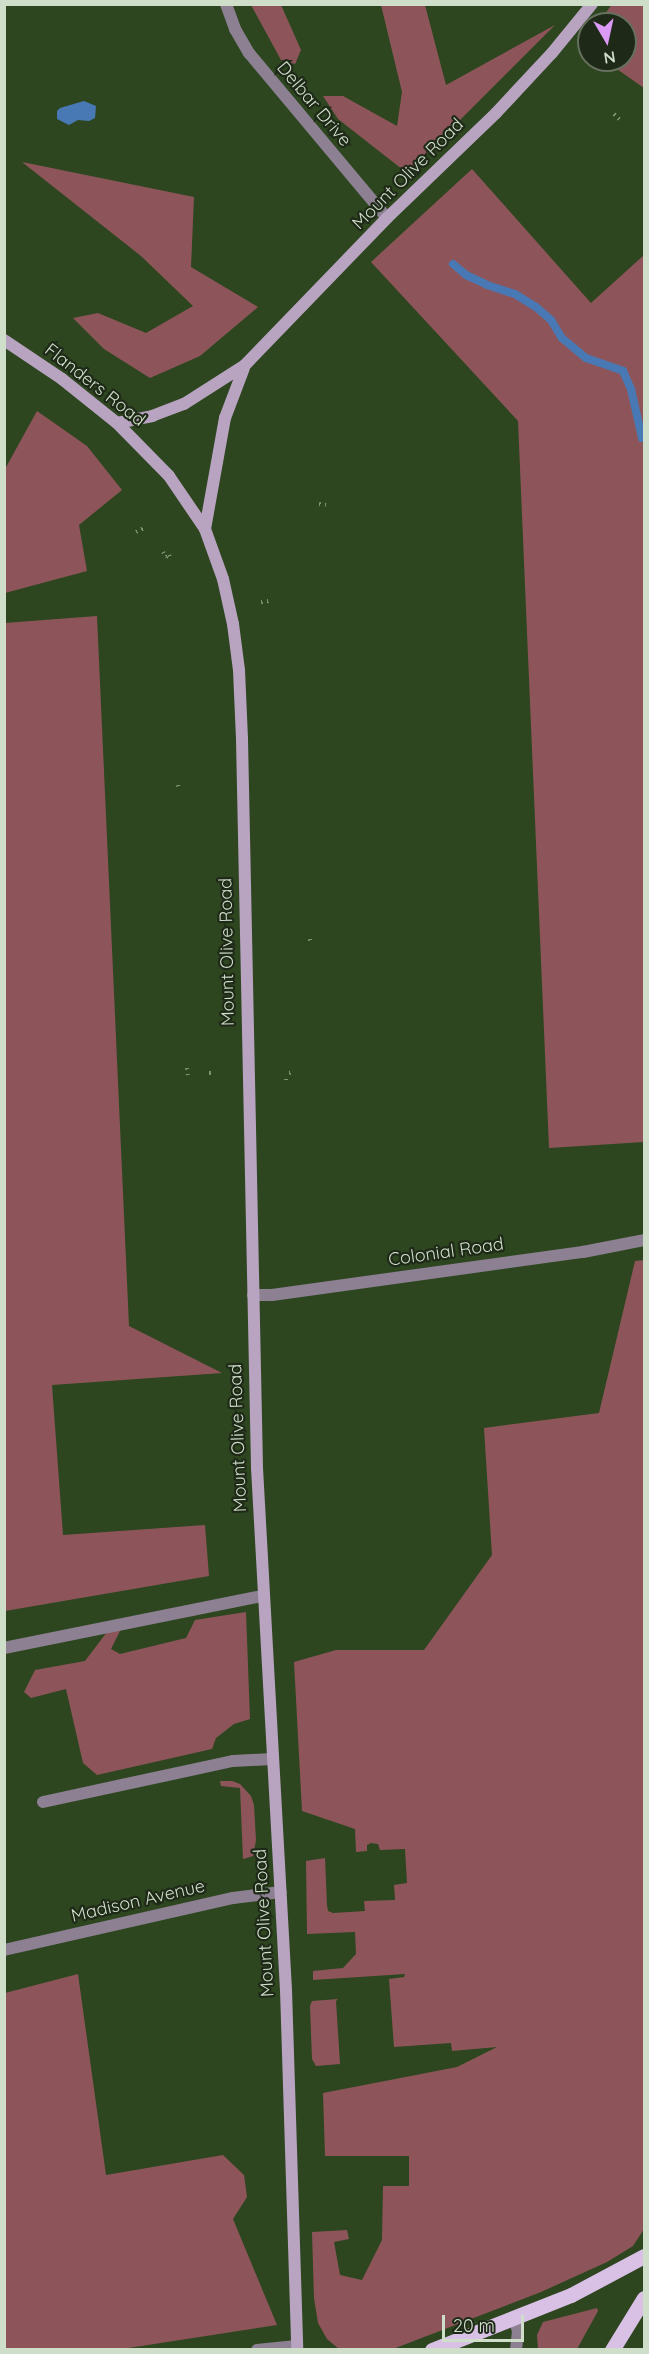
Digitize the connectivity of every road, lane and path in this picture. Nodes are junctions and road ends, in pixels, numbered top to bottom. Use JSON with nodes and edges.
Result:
{"nodes":[{"id":1,"x":226,"y":4,"type":"edge"},
{"id":2,"x":592,"y":4,"type":"edge"},
{"id":3,"x":614,"y":114,"type":"dead end"},
{"id":4,"x":621,"y":121,"type":"dead end"},
{"id":5,"x":387,"y":218,"type":"junction"},
{"id":6,"x":4,"y":340,"type":"edge"},
{"id":7,"x":245,"y":365,"type":"junction"},
{"id":8,"x":117,"y":423,"type":"junction"},
{"id":9,"x":159,"y":464,"type":"joint"},
{"id":10,"x":319,"y":504,"type":"dead end"},
{"id":11,"x":326,"y":505,"type":"dead end"},
{"id":12,"x":144,"y":528,"type":"dead end"},
{"id":13,"x":205,"y":529,"type":"junction"},
{"id":14,"x":136,"y":531,"type":"dead end"},
{"id":15,"x":163,"y":552,"type":"dead end"},
{"id":16,"x":171,"y":560,"type":"dead end"},
{"id":17,"x":269,"y":601,"type":"dead end"},
{"id":18,"x":261,"y":602,"type":"dead end"},
{"id":19,"x":187,"y":1068,"type":"dead end"},
{"id":20,"x":209,"y":1073,"type":"dead end"},
{"id":21,"x":215,"y":1073,"type":"dead end"},
{"id":22,"x":188,"y":1075,"type":"dead end"},
{"id":23,"x":645,"y":1240,"type":"edge"},
{"id":24,"x":252,"y":1295,"type":"junction"},
{"id":25,"x":262,"y":1596,"type":"junction"},
{"id":26,"x":4,"y":1648,"type":"edge"},
{"id":27,"x":272,"y":1759,"type":"junction"},
{"id":28,"x":43,"y":1802,"type":"dead end"},
{"id":29,"x":281,"y":1892,"type":"junction"},
{"id":30,"x":4,"y":1950,"type":"edge"},
{"id":31,"x":645,"y":2256,"type":"edge"},
{"id":32,"x":645,"y":2298,"type":"edge"},
{"id":33,"x":514,"y":2318,"type":"junction"},
{"id":34,"x":297,"y":2348,"type":"edge"},
{"id":35,"x":257,"y":2349,"type":"edge"},
{"id":36,"x":432,"y":2349,"type":"edge"},
{"id":37,"x":516,"y":2349,"type":"edge"},
{"id":38,"x":612,"y":2349,"type":"edge"}],
"edges":[{"from":1,"to":5,"type":"street","name":"Delbar Drive"},
{"from":2,"to":5,"type":"main road","name":"Mount Olive Road"},
{"from":3,"to":4,"type":"path"},
{"from":5,"to":7,"type":"main road","name":"Mount Olive Road"},
{"from":6,"to":8,"type":"main road","name":"Flanders Road"},
{"from":7,"to":8,"type":"main road","name":"Mount Olive Road"},
{"from":7,"to":13,"type":"main road","name":"Mount Olive Road"},
{"from":8,"to":9,"type":"main road","name":"Flanders Road"},
{"from":9,"to":13,"type":"main road","name":"Mount Olive Road"},
{"from":10,"to":11,"type":"path"},
{"from":12,"to":14,"type":"path"},
{"from":13,"to":24,"type":"main road","name":"Mount Olive Road"},
{"from":15,"to":16,"type":"path"},
{"from":17,"to":18,"type":"path"},
{"from":19,"to":22,"type":"path"},
{"from":20,"to":21,"type":"path"},
{"from":23,"to":24,"type":"street","name":"Colonial Road"},
{"from":24,"to":25,"type":"main road","name":"Mount Olive Road"},
{"from":25,"to":26,"type":"street"},
{"from":25,"to":27,"type":"main road","name":"Mount Olive Road"},
{"from":27,"to":28,"type":"street"},
{"from":27,"to":29,"type":"main road","name":"Mount Olive Road"},
{"from":29,"to":30,"type":"street","name":"Madison Avenue"},
{"from":29,"to":34,"type":"main road","name":"Mount Olive Road"},
{"from":31,"to":33,"type":"main road"},
{"from":32,"to":38,"type":"main road"},
{"from":33,"to":36,"type":"main road"},
{"from":33,"to":37,"type":"street"},
{"from":34,"to":35,"type":"street"}]}
